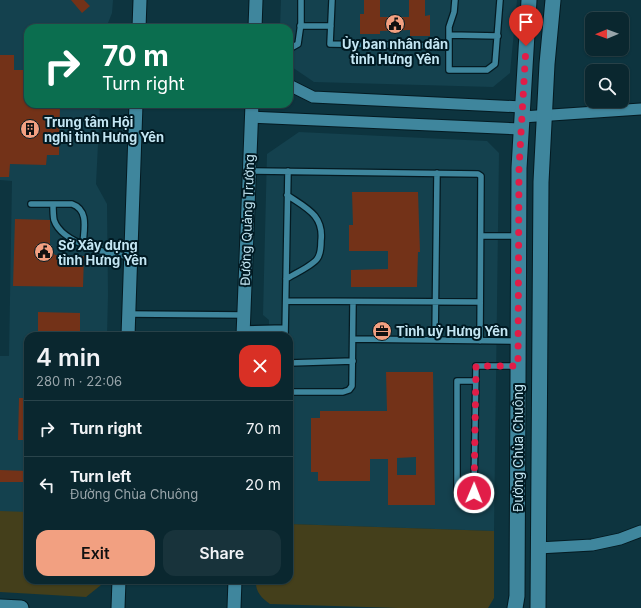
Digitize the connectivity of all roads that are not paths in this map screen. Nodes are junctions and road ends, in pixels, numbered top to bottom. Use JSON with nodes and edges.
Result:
{"nodes":[{"id":1,"x":140,"y":0,"type":"edge"},
{"id":2,"x":256,"y":0,"type":"edge"},
{"id":3,"x":300,"y":0,"type":"edge"},
{"id":4,"x":332,"y":0,"type":"edge"},
{"id":5,"x":454,"y":0,"type":"edge"},
{"id":6,"x":500,"y":0,"type":"edge"},
{"id":7,"x":530,"y":0,"type":"edge"},
{"id":8,"x":553,"y":0,"type":"edge"},
{"id":9,"x":139,"y":24,"type":"edge"},
{"id":10,"x":255,"y":24,"type":"edge"},
{"id":11,"x":300,"y":26,"type":"junction"},
{"id":12,"x":331,"y":26,"type":"junction"},
{"id":13,"x":449,"y":35,"type":"junction"},
{"id":14,"x":498,"y":36,"type":"junction"},
{"id":15,"x":448,"y":46,"type":"junction"},
{"id":16,"x":293,"y":47,"type":"edge"},
{"id":17,"x":293,"y":87,"type":"edge"},
{"id":18,"x":136,"y":108,"type":"edge"},
{"id":19,"x":252,"y":108,"type":"edge"},
{"id":20,"x":641,"y":109,"type":"edge"},
{"id":21,"x":544,"y":116,"type":"junction"},
{"id":22,"x":251,"y":117,"type":"junction"},
{"id":23,"x":522,"y":118,"type":"junction"},
{"id":24,"x":249,"y":171,"type":"junction"},
{"id":25,"x":288,"y":171,"type":"junction"},
{"id":26,"x":437,"y":173,"type":"junction"},
{"id":27,"x":287,"y":195,"type":"junction"},
{"id":28,"x":32,"y":204,"type":"dead end"},
{"id":29,"x":53,"y":204,"type":"junction"},
{"id":30,"x":481,"y":236,"type":"junction"},
{"id":31,"x":518,"y":236,"type":"junction"},
{"id":32,"x":83,"y":244,"type":"junction"},
{"id":33,"x":131,"y":257,"type":"junction"},
{"id":34,"x":286,"y":279,"type":"junction"},
{"id":35,"x":286,"y":301,"type":"junction"},
{"id":36,"x":353,"y":302,"type":"junction"},
{"id":37,"x":435,"y":302,"type":"junction"},
{"id":38,"x":480,"y":302,"type":"junction"},
{"id":39,"x":518,"y":310,"type":"junction"},
{"id":40,"x":540,"y":310,"type":"junction"},
{"id":41,"x":129,"y":314,"type":"junction"},
{"id":42,"x":244,"y":315,"type":"junction"},
{"id":43,"x":285,"y":328,"type":"junction"},
{"id":44,"x":128,"y":332,"type":"edge"},
{"id":45,"x":243,"y":332,"type":"edge"},
{"id":46,"x":285,"y":332,"type":"edge"},
{"id":47,"x":354,"y":339,"type":"junction"},
{"id":48,"x":435,"y":340,"type":"junction"},
{"id":49,"x":480,"y":341,"type":"junction"},
{"id":50,"x":518,"y":341,"type":"junction"},
{"id":51,"x":353,"y":361,"type":"junction"},
{"id":52,"x":293,"y":363,"type":"edge"},
{"id":53,"x":518,"y":366,"type":"junction"},
{"id":54,"x":476,"y":381,"type":"junction"},
{"id":55,"x":293,"y":392,"type":"edge"},
{"id":56,"x":641,"y":531,"type":"edge"},
{"id":57,"x":538,"y":548,"type":"junction"},
{"id":58,"x":119,"y":584,"type":"edge"},
{"id":59,"x":235,"y":584,"type":"edge"},
{"id":60,"x":0,"y":607,"type":"edge"},
{"id":61,"x":21,"y":608,"type":"edge"},
{"id":62,"x":118,"y":608,"type":"edge"},
{"id":63,"x":234,"y":608,"type":"edge"},
{"id":64,"x":515,"y":608,"type":"edge"},
{"id":65,"x":538,"y":608,"type":"edge"}],
"edges":[{"from":1,"to":9,"type":"street"},
{"from":2,"to":10,"type":"street"},
{"from":3,"to":11,"type":"lane"},
{"from":4,"to":12,"type":"lane"},
{"from":5,"to":13,"type":"lane"},
{"from":6,"to":14,"type":"lane"},
{"from":7,"to":23,"type":"main road","name":"Đường Chùa Chuông"},
{"from":8,"to":21,"type":"main road","name":"Đường Chùa Chuông"},
{"from":11,"to":12,"type":"lane"},
{"from":11,"to":16,"type":"lane"},
{"from":12,"to":15,"type":"lane"},
{"from":13,"to":14,"type":"lane"},
{"from":13,"to":15,"type":"lane"},
{"from":14,"to":15,"type":"lane"},
{"from":17,"to":23,"type":"street"},
{"from":18,"to":33,"type":"street"},
{"from":19,"to":22,"type":"street","name":"Đường Quảng Trường"},
{"from":20,"to":21,"type":"street"},
{"from":21,"to":23,"type":"street"},
{"from":21,"to":40,"type":"main road","name":"Đường Chùa Chuông"},
{"from":22,"to":23,"type":"street"},
{"from":22,"to":24,"type":"street","name":"Đường Quảng Trường"},
{"from":23,"to":31,"type":"main road","name":"Đường Chùa Chuông"},
{"from":24,"to":25,"type":"lane"},
{"from":24,"to":42,"type":"street","name":"Đường Quảng Trường"},
{"from":25,"to":26,"type":"lane"},
{"from":25,"to":27,"type":"lane"},
{"from":26,"to":30,"type":"lane"},
{"from":26,"to":37,"type":"lane"},
{"from":27,"to":34,"type":"lane"},
{"from":27,"to":34,"type":"lane"},
{"from":28,"to":29,"type":"lane"},
{"from":29,"to":32,"type":"lane"},
{"from":29,"to":32,"type":"lane"},
{"from":30,"to":31,"type":"lane"},
{"from":30,"to":38,"type":"lane"},
{"from":31,"to":39,"type":"main road","name":"Đường Chùa Chuông"},
{"from":32,"to":33,"type":"lane"},
{"from":33,"to":41,"type":"street"},
{"from":34,"to":35,"type":"lane"},
{"from":35,"to":36,"type":"lane"},
{"from":35,"to":43,"type":"lane"},
{"from":36,"to":37,"type":"lane"},
{"from":36,"to":47,"type":"lane"},
{"from":37,"to":38,"type":"lane"},
{"from":37,"to":48,"type":"lane"},
{"from":38,"to":49,"type":"lane"},
{"from":39,"to":40,"type":"main road"},
{"from":39,"to":50,"type":"main road","name":"Đường Chùa Chuông"},
{"from":40,"to":57,"type":"main road","name":"Đường Chùa Chuông"},
{"from":41,"to":42,"type":"lane"},
{"from":41,"to":44,"type":"street"},
{"from":42,"to":45,"type":"street","name":"Đường Quảng Trường"},
{"from":43,"to":45,"type":"lane"},
{"from":43,"to":46,"type":"lane"},
{"from":47,"to":48,"type":"lane"},
{"from":47,"to":51,"type":"lane"},
{"from":48,"to":49,"type":"lane"},
{"from":49,"to":50,"type":"lane"},
{"from":50,"to":53,"type":"main road","name":"Đường Chùa Chuông"},
{"from":51,"to":52,"type":"lane"},
{"from":51,"to":55,"type":"lane"},
{"from":53,"to":54,"type":"lane"},
{"from":53,"to":64,"type":"main road","name":"Đường Chùa Chuông"},
{"from":54,"to":54,"type":"lane"},
{"from":56,"to":57,"type":"street"},
{"from":57,"to":65,"type":"main road","name":"Đường Chùa Chuông"},
{"from":58,"to":62,"type":"street"},
{"from":59,"to":63,"type":"street"},
{"from":60,"to":61,"type":"main road"}]}
